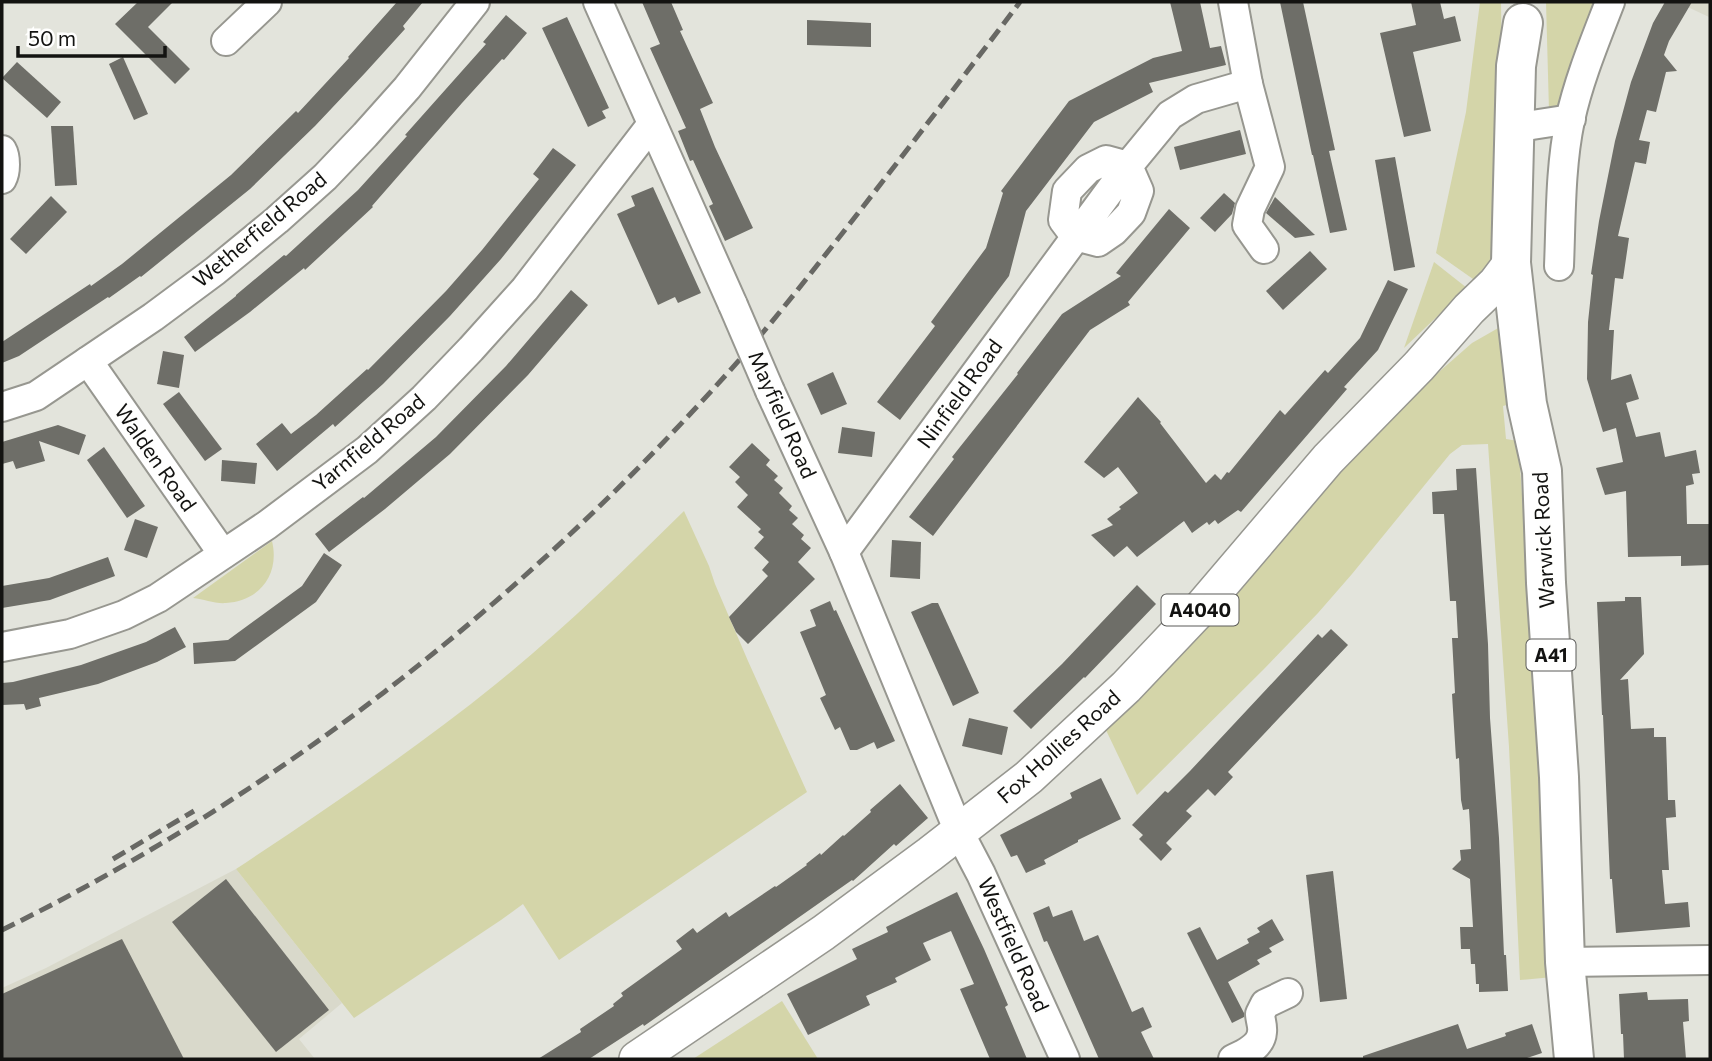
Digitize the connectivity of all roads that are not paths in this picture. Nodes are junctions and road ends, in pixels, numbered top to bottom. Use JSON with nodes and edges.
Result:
{"nodes":[{"id":1,"x":267,"y":2,"type":"edge"},
{"id":2,"x":598,"y":2,"type":"edge"},
{"id":3,"x":1233,"y":2,"type":"edge"},
{"id":4,"x":1610,"y":2,"type":"edge"},
{"id":5,"x":468,"y":4,"type":"edge"},
{"id":6,"x":1522,"y":12,"type":"edge"},
{"id":7,"x":226,"y":41,"type":"dead end"},
{"id":8,"x":1248,"y":84,"type":"junction"},
{"id":9,"x":1570,"y":119,"type":"junction"},
{"id":10,"x":652,"y":124,"type":"junction"},
{"id":11,"x":1532,"y":125,"type":"junction"},
{"id":12,"x":2,"y":150,"type":"edge"},
{"id":13,"x":2,"y":179,"type":"edge"},
{"id":14,"x":1264,"y":249,"type":"dead end"},
{"id":15,"x":1530,"y":274,"type":"junction"},
{"id":16,"x":88,"y":361,"type":"junction"},
{"id":17,"x":2,"y":407,"type":"edge"},
{"id":18,"x":844,"y":552,"type":"junction"},
{"id":19,"x":223,"y":554,"type":"junction"},
{"id":20,"x":2,"y":647,"type":"edge"},
{"id":21,"x":959,"y":832,"type":"junction"},
{"id":22,"x":1710,"y":960,"type":"edge"},
{"id":23,"x":1565,"y":962,"type":"junction"},
{"id":24,"x":1289,"y":993,"type":"dead end"},
{"id":25,"x":637,"y":1059,"type":"edge"},
{"id":26,"x":1065,"y":1059,"type":"edge"},
{"id":27,"x":1233,"y":1059,"type":"edge"},
{"id":28,"x":1574,"y":1059,"type":"edge"}],
"edges":[{"from":1,"to":7,"type":"street"},
{"from":2,"to":10,"type":"street","name":"Mayfield Road"},
{"from":3,"to":8,"type":"street"},
{"from":4,"to":9,"type":"street"},
{"from":5,"to":16,"type":"street","name":"Wetherfield Road"},
{"from":6,"to":11,"type":"highway","number":"A41"},
{"from":6,"to":15,"type":"highway","number":"A41"},
{"from":8,"to":14,"type":"street"},
{"from":8,"to":18,"type":"street","name":"Ninfield Road"},
{"from":9,"to":11,"type":"street"},
{"from":9,"to":15,"type":"street"},
{"from":10,"to":18,"type":"street","name":"Mayfield Road","bridge":true},
{"from":10,"to":19,"type":"street","name":"Yarnfield Road"},
{"from":11,"to":15,"type":"highway","number":"A41"},
{"from":12,"to":13,"type":"street"},
{"from":15,"to":21,"type":"main road","name":"Fox Hollies Road","number":"A4040"},
{"from":15,"to":23,"type":"highway","name":"Warwick Road","number":"A41"},
{"from":16,"to":17,"type":"street","name":"Wetherfield Road"},
{"from":16,"to":19,"type":"street","name":"Walden Road"},
{"from":18,"to":21,"type":"street","name":"Mayfield Road"},
{"from":19,"to":20,"type":"street","name":"Yarnfield Road"},
{"from":21,"to":25,"type":"main road","name":"Fox Hollies Road","number":"A4040"},
{"from":21,"to":26,"type":"street","name":"Westfield Road"},
{"from":22,"to":23,"type":"street"},
{"from":23,"to":28,"type":"highway","name":"Warwick Road","number":"A41"},
{"from":24,"to":27,"type":"street"}]}
